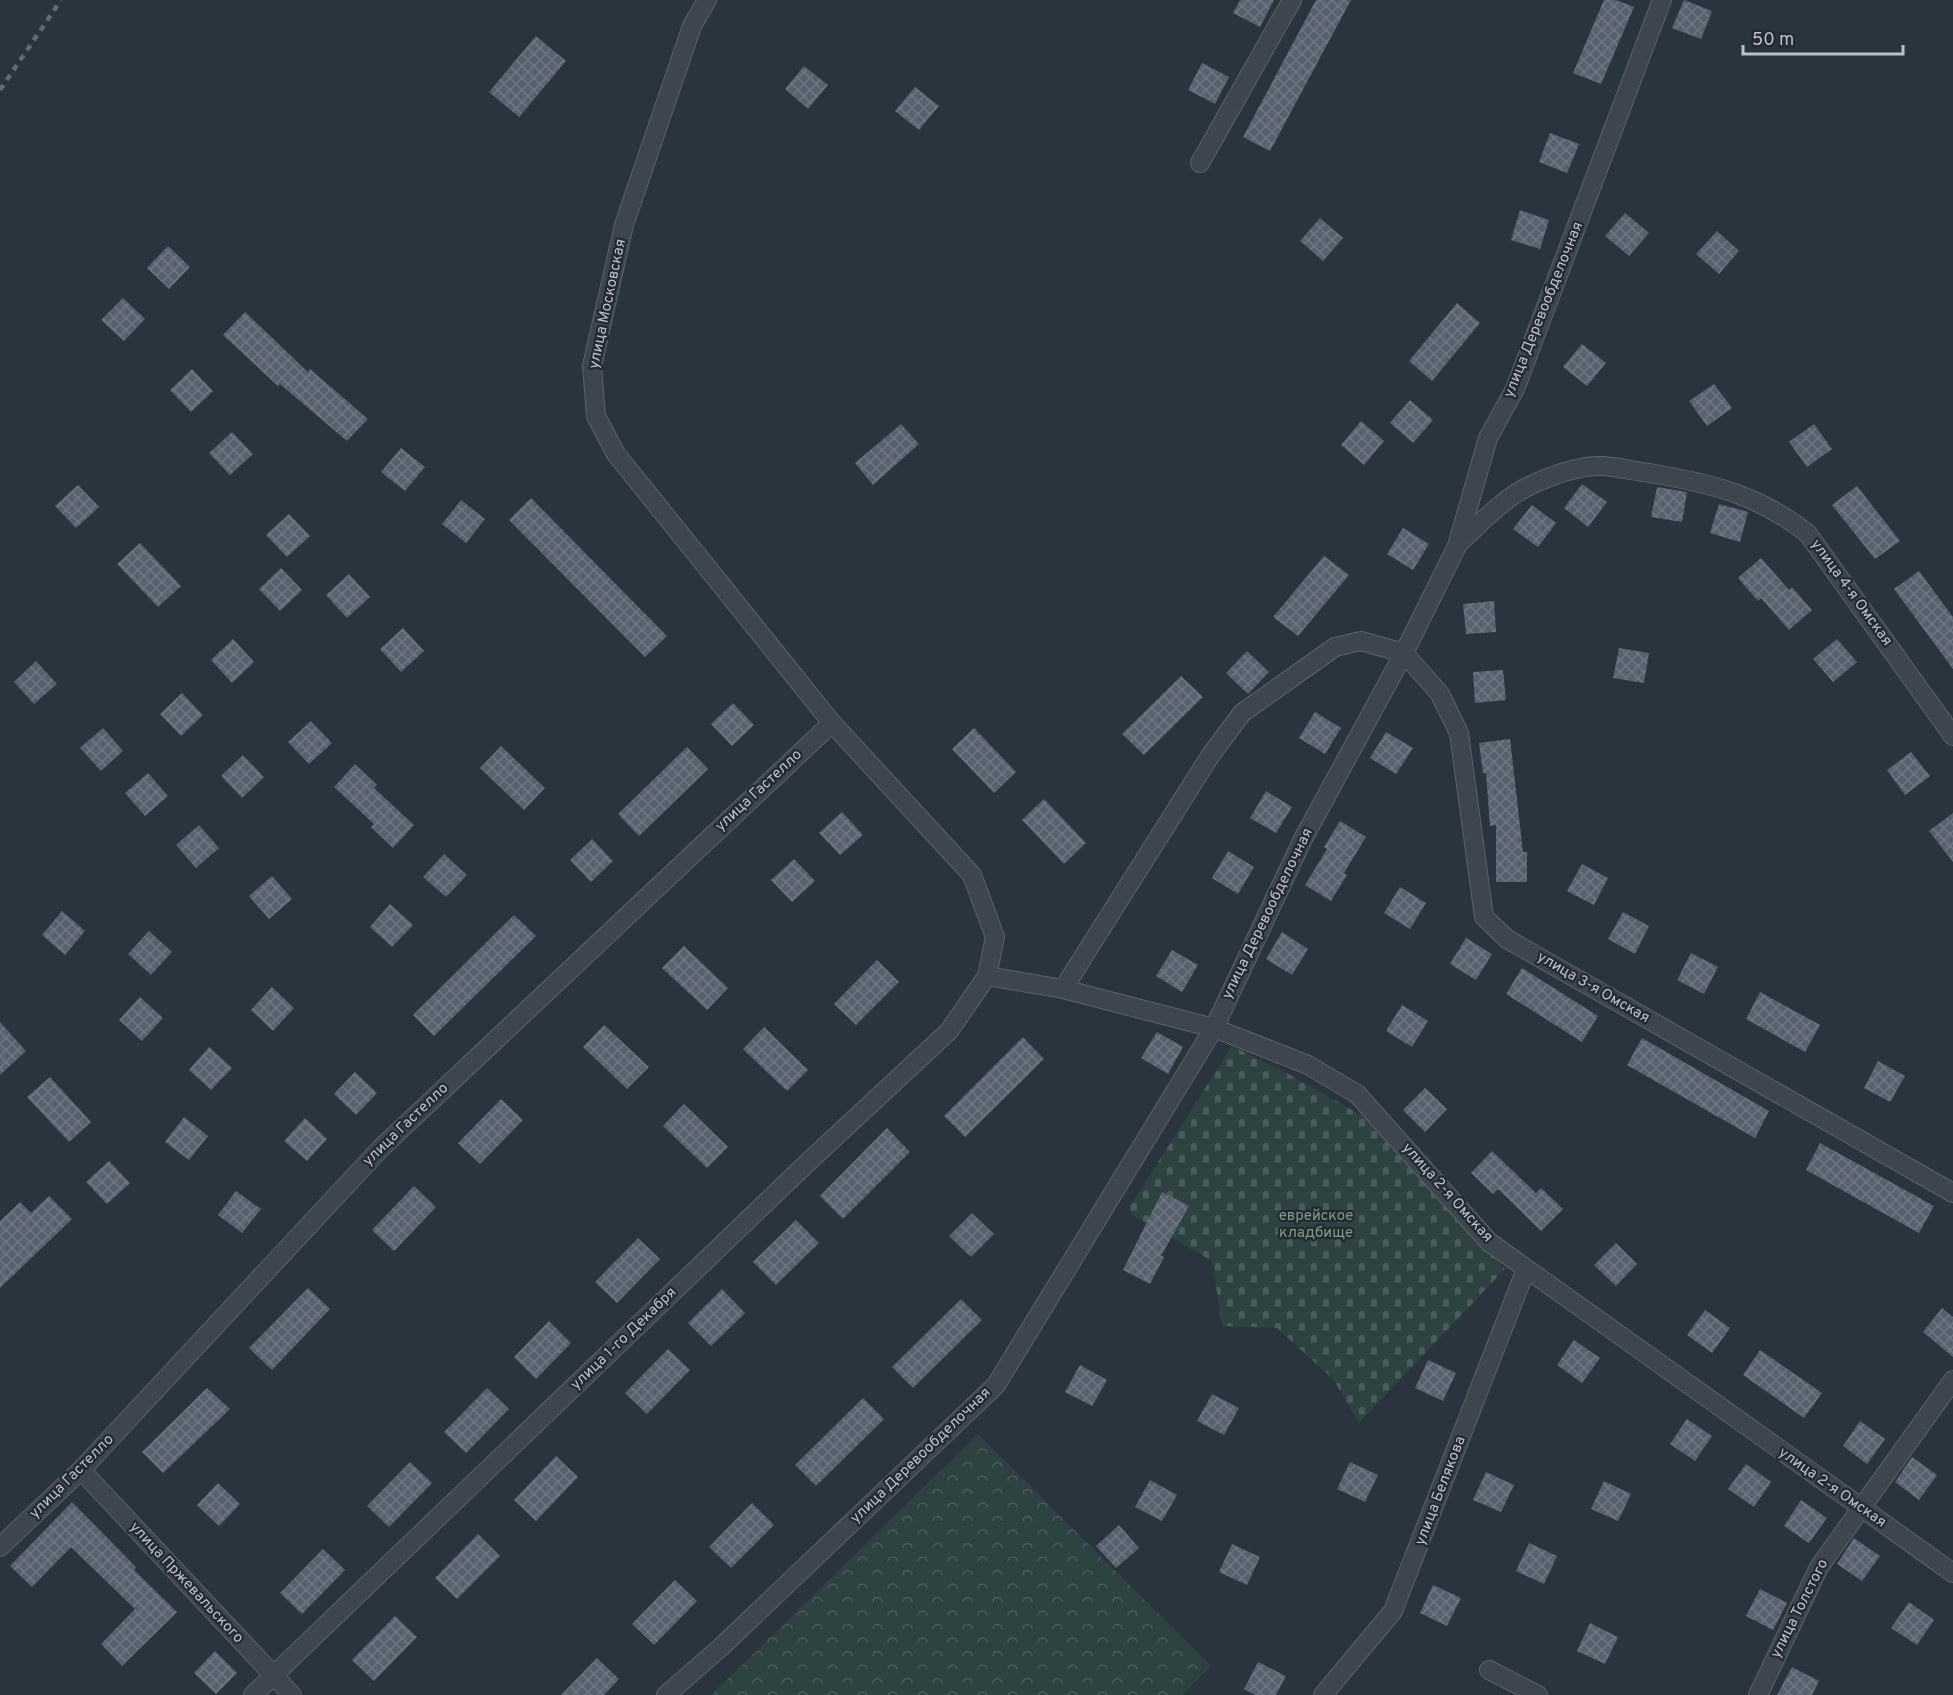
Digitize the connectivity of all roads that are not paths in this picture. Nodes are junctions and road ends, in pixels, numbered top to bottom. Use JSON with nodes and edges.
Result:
{"nodes":[{"id":1,"x":707,"y":0,"type":"edge"},
{"id":2,"x":1292,"y":0,"type":"edge"},
{"id":3,"x":1662,"y":0,"type":"edge"},
{"id":4,"x":1200,"y":163,"type":"dead end"},
{"id":5,"x":1457,"y":546,"type":"junction"},
{"id":6,"x":1404,"y":653,"type":"junction"},
{"id":7,"x":832,"y":723,"type":"junction"},
{"id":8,"x":1953,"y":736,"type":"edge"},
{"id":9,"x":987,"y":976,"type":"junction"},
{"id":10,"x":1062,"y":989,"type":"junction"},
{"id":11,"x":1214,"y":1028,"type":"junction"},
{"id":12,"x":1953,"y":1193,"type":"edge"},
{"id":13,"x":1526,"y":1269,"type":"junction"},
{"id":14,"x":1953,"y":1380,"type":"edge"},
{"id":15,"x":81,"y":1470,"type":"junction"},
{"id":16,"x":1861,"y":1509,"type":"junction"},
{"id":17,"x":0,"y":1547,"type":"edge"},
{"id":18,"x":1953,"y":1573,"type":"edge"},
{"id":19,"x":1489,"y":1670,"type":"dead end"},
{"id":20,"x":273,"y":1676,"type":"junction"},
{"id":21,"x":253,"y":1695,"type":"edge"},
{"id":22,"x":292,"y":1695,"type":"edge"},
{"id":23,"x":666,"y":1695,"type":"edge"},
{"id":24,"x":1323,"y":1695,"type":"edge"},
{"id":25,"x":1538,"y":1695,"type":"edge"},
{"id":26,"x":1758,"y":1695,"type":"edge"}],
"edges":[{"from":1,"to":7,"type":"street","name":"улица Московская"},
{"from":2,"to":4,"type":"street"},
{"from":3,"to":5,"type":"street","name":"улица Деревообделочная"},
{"from":5,"to":6,"type":"street","name":"улица Деревообделочная"},
{"from":5,"to":8,"type":"street","name":"улица 4-я Омская"},
{"from":6,"to":10,"type":"street"},
{"from":6,"to":11,"type":"street","name":"улица Деревообделочная"},
{"from":6,"to":12,"type":"street","name":"улица 3-я Омская"},
{"from":7,"to":9,"type":"street","name":"улица Московская"},
{"from":7,"to":15,"type":"street","name":"улица Гастелло"},
{"from":9,"to":10,"type":"street","name":"улица 2-я Омская"},
{"from":9,"to":20,"type":"street","name":"улица 1-го Декабря"},
{"from":10,"to":11,"type":"street","name":"улица 2-я Омская"},
{"from":11,"to":13,"type":"street","name":"улица 2-я Омская"},
{"from":11,"to":23,"type":"street","name":"улица Деревообделочная"},
{"from":13,"to":16,"type":"street","name":"улица 2-я Омская"},
{"from":13,"to":24,"type":"street","name":"улица Белякова"},
{"from":14,"to":16,"type":"street","name":"улица Толстого"},
{"from":15,"to":17,"type":"street","name":"улица Гастелло"},
{"from":15,"to":20,"type":"street","name":"улица Пржевальского"},
{"from":16,"to":18,"type":"street","name":"улица 2-я Омская"},
{"from":16,"to":26,"type":"street","name":"улица Толстого"},
{"from":19,"to":25,"type":"street"},
{"from":20,"to":21,"type":"street","name":"улица 1-го Декабря"},
{"from":20,"to":22,"type":"street","name":"улица Пржевальского"}]}
